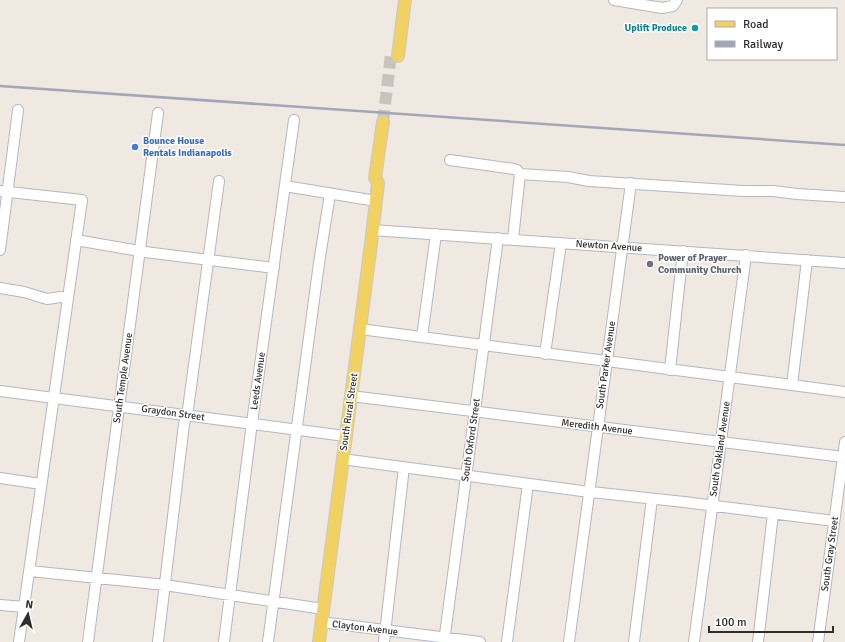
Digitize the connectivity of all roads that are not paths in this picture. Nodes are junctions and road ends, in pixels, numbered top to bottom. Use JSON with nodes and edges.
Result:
{"nodes":[{"id":1,"x":399,"y":0,"type":"edge"},
{"id":2,"x":406,"y":0,"type":"edge"},
{"id":3,"x":614,"y":0,"type":"edge"},
{"id":4,"x":677,"y":0,"type":"edge"},
{"id":5,"x":18,"y":110,"type":"dead end"},
{"id":6,"x":158,"y":113,"type":"dead end"},
{"id":7,"x":294,"y":120,"type":"dead end"},
{"id":8,"x":385,"y":123,"type":"tunnel mouth"},
{"id":9,"x":450,"y":160,"type":"dead end"},
{"id":10,"x":520,"y":174,"type":"junction"},
{"id":11,"x":219,"y":181,"type":"dead end"},
{"id":12,"x":631,"y":183,"type":"junction"},
{"id":13,"x":285,"y":186,"type":"junction"},
{"id":14,"x":4,"y":191,"type":"edge"},
{"id":15,"x":330,"y":194,"type":"junction"},
{"id":16,"x":845,"y":197,"type":"edge"},
{"id":17,"x":376,"y":201,"type":"junction"},
{"id":18,"x":372,"y":230,"type":"junction"},
{"id":19,"x":436,"y":234,"type":"junction"},
{"id":20,"x":498,"y":238,"type":"junction"},
{"id":21,"x":512,"y":239,"type":"junction"},
{"id":22,"x":76,"y":240,"type":"junction"},
{"id":23,"x":561,"y":243,"type":"junction"},
{"id":24,"x":622,"y":246,"type":"junction"},
{"id":25,"x":0,"y":250,"type":"edge"},
{"id":26,"x":140,"y":251,"type":"junction"},
{"id":27,"x":683,"y":251,"type":"junction"},
{"id":28,"x":746,"y":255,"type":"junction"},
{"id":29,"x":209,"y":260,"type":"junction"},
{"id":30,"x":807,"y":260,"type":"junction"},
{"id":31,"x":845,"y":262,"type":"edge"},
{"id":32,"x":274,"y":268,"type":"junction"},
{"id":33,"x":0,"y":288,"type":"edge"},
{"id":34,"x":68,"y":298,"type":"junction"},
{"id":35,"x":360,"y":329,"type":"junction"},
{"id":36,"x":422,"y":337,"type":"junction"},
{"id":37,"x":483,"y":346,"type":"junction"},
{"id":38,"x":545,"y":354,"type":"junction"},
{"id":39,"x":607,"y":362,"type":"junction"},
{"id":40,"x":670,"y":370,"type":"junction"},
{"id":41,"x":729,"y":378,"type":"junction"},
{"id":42,"x":792,"y":386,"type":"junction"},
{"id":43,"x":0,"y":390,"type":"edge"},
{"id":44,"x":845,"y":392,"type":"edge"},
{"id":45,"x":351,"y":396,"type":"junction"},
{"id":46,"x":53,"y":397,"type":"junction"},
{"id":47,"x":119,"y":406,"type":"junction"},
{"id":48,"x":474,"y":412,"type":"junction"},
{"id":49,"x":187,"y":415,"type":"junction"},
{"id":50,"x":252,"y":423,"type":"junction"},
{"id":51,"x":598,"y":427,"type":"junction"},
{"id":52,"x":296,"y":430,"type":"junction"},
{"id":53,"x":346,"y":436,"type":"junction"},
{"id":54,"x":720,"y":442,"type":"junction"},
{"id":55,"x":845,"y":442,"type":"edge"},
{"id":56,"x":843,"y":457,"type":"junction"},
{"id":57,"x":342,"y":459,"type":"junction"},
{"id":58,"x":404,"y":467,"type":"junction"},
{"id":59,"x":466,"y":476,"type":"junction"},
{"id":60,"x":0,"y":478,"type":"edge"},
{"id":61,"x":41,"y":484,"type":"junction"},
{"id":62,"x":528,"y":484,"type":"junction"},
{"id":63,"x":589,"y":492,"type":"junction"},
{"id":64,"x":652,"y":499,"type":"junction"},
{"id":65,"x":712,"y":506,"type":"junction"},
{"id":66,"x":773,"y":514,"type":"junction"},
{"id":67,"x":834,"y":521,"type":"junction"},
{"id":68,"x":30,"y":571,"type":"junction"},
{"id":69,"x":96,"y":578,"type":"junction"},
{"id":70,"x":165,"y":585,"type":"junction"},
{"id":71,"x":230,"y":595,"type":"junction"},
{"id":72,"x":274,"y":602,"type":"junction"},
{"id":73,"x":0,"y":605,"type":"edge"},
{"id":74,"x":25,"y":607,"type":"junction"},
{"id":75,"x":323,"y":609,"type":"junction"},
{"id":76,"x":321,"y":622,"type":"junction"},
{"id":77,"x":386,"y":630,"type":"junction"},
{"id":78,"x":444,"y":640,"type":"edge"},
{"id":79,"x":19,"y":642,"type":"edge"},
{"id":80,"x":88,"y":642,"type":"edge"},
{"id":81,"x":158,"y":642,"type":"edge"},
{"id":82,"x":224,"y":642,"type":"edge"},
{"id":83,"x":268,"y":642,"type":"edge"},
{"id":84,"x":318,"y":642,"type":"edge"},
{"id":85,"x":384,"y":642,"type":"edge"},
{"id":86,"x":480,"y":642,"type":"edge"},
{"id":87,"x":507,"y":642,"type":"edge"},
{"id":88,"x":569,"y":642,"type":"edge"},
{"id":89,"x":634,"y":642,"type":"edge"},
{"id":90,"x":694,"y":642,"type":"edge"},
{"id":91,"x":758,"y":642,"type":"edge"},
{"id":92,"x":818,"y":642,"type":"edge"}],
"edges":[{"from":1,"to":2,"type":"main road"},
{"from":3,"to":4,"type":"street"},
{"from":5,"to":14,"type":"street"},
{"from":6,"to":26,"type":"street","name":"South Temple Avenue"},
{"from":7,"to":13,"type":"street","name":"Leeds Avenue"},
{"from":8,"to":17,"type":"main road","name":"South Rural Street"},
{"from":9,"to":10,"type":"street"},
{"from":10,"to":12,"type":"street"},
{"from":10,"to":21,"type":"street"},
{"from":11,"to":29,"type":"street"},
{"from":12,"to":16,"type":"street"},
{"from":12,"to":24,"type":"street","name":"South Parker Avenue"},
{"from":13,"to":15,"type":"street"},
{"from":13,"to":32,"type":"street","name":"Leeds Avenue"},
{"from":14,"to":22,"type":"street"},
{"from":14,"to":25,"type":"street"},
{"from":15,"to":17,"type":"street"},
{"from":15,"to":52,"type":"street"},
{"from":17,"to":18,"type":"main road","name":"South Rural Street"},
{"from":18,"to":19,"type":"street","name":"Newton Avenue"},
{"from":18,"to":35,"type":"main road","name":"South Rural Street"},
{"from":19,"to":20,"type":"street","name":"Newton Avenue"},
{"from":19,"to":36,"type":"street"},
{"from":20,"to":21,"type":"street","name":"Newton Avenue"},
{"from":20,"to":37,"type":"street","name":"South Oxford Street"},
{"from":21,"to":23,"type":"street","name":"Newton Avenue"},
{"from":22,"to":26,"type":"street"},
{"from":22,"to":34,"type":"street"},
{"from":23,"to":24,"type":"street","name":"Newton Avenue"},
{"from":23,"to":38,"type":"street"},
{"from":24,"to":27,"type":"street","name":"Newton Avenue"},
{"from":24,"to":39,"type":"street","name":"South Parker Avenue"},
{"from":26,"to":29,"type":"street"},
{"from":26,"to":47,"type":"street","name":"South Temple Avenue"},
{"from":27,"to":28,"type":"street","name":"Newton Avenue"},
{"from":27,"to":40,"type":"street"},
{"from":28,"to":30,"type":"street","name":"Newton Avenue"},
{"from":28,"to":41,"type":"street","name":"South Oakland Avenue"},
{"from":29,"to":32,"type":"street"},
{"from":29,"to":49,"type":"street"},
{"from":30,"to":31,"type":"street","name":"Newton Avenue"},
{"from":30,"to":42,"type":"street"},
{"from":32,"to":50,"type":"street","name":"Leeds Avenue"},
{"from":33,"to":34,"type":"street"},
{"from":34,"to":46,"type":"street"},
{"from":35,"to":36,"type":"street"},
{"from":35,"to":45,"type":"main road","name":"South Rural Street"},
{"from":36,"to":37,"type":"street"},
{"from":37,"to":38,"type":"street"},
{"from":37,"to":48,"type":"street","name":"South Oxford Street"},
{"from":38,"to":39,"type":"street"},
{"from":39,"to":40,"type":"street"},
{"from":39,"to":51,"type":"street","name":"South Parker Avenue"},
{"from":40,"to":41,"type":"street"},
{"from":41,"to":42,"type":"street"},
{"from":41,"to":54,"type":"street","name":"South Oakland Avenue"},
{"from":42,"to":44,"type":"street"},
{"from":43,"to":46,"type":"street","name":"Graydon Street"},
{"from":45,"to":48,"type":"street","name":"Meredith Avenue"},
{"from":45,"to":53,"type":"main road","name":"South Rural Street"},
{"from":46,"to":47,"type":"street","name":"Graydon Street"},
{"from":46,"to":61,"type":"street"},
{"from":47,"to":49,"type":"street","name":"Graydon Street"},
{"from":47,"to":69,"type":"street","name":"South Temple Avenue"},
{"from":48,"to":51,"type":"street","name":"Meredith Avenue"},
{"from":48,"to":59,"type":"street","name":"South Oxford Street"},
{"from":49,"to":50,"type":"street","name":"Graydon Street"},
{"from":49,"to":70,"type":"street"},
{"from":50,"to":52,"type":"street","name":"Graydon Street"},
{"from":50,"to":71,"type":"street","name":"Leeds Avenue"},
{"from":51,"to":54,"type":"street","name":"Meredith Avenue"},
{"from":51,"to":63,"type":"street","name":"South Parker Avenue"},
{"from":52,"to":53,"type":"street","name":"Graydon Street"},
{"from":52,"to":72,"type":"street"},
{"from":53,"to":57,"type":"main road","name":"South Rural Street"},
{"from":54,"to":56,"type":"street","name":"Meredith Avenue"},
{"from":54,"to":65,"type":"street","name":"South Oakland Avenue"},
{"from":55,"to":56,"type":"street","name":"South Gray Street"},
{"from":56,"to":67,"type":"street","name":"South Gray Street"},
{"from":57,"to":58,"type":"street"},
{"from":57,"to":75,"type":"main road","name":"South Rural Street"},
{"from":58,"to":59,"type":"street"},
{"from":58,"to":77,"type":"street"},
{"from":59,"to":62,"type":"street"},
{"from":59,"to":78,"type":"street","name":"South Oxford Street"},
{"from":60,"to":61,"type":"street"},
{"from":61,"to":68,"type":"street"},
{"from":62,"to":63,"type":"street"},
{"from":62,"to":87,"type":"street"},
{"from":63,"to":64,"type":"street"},
{"from":63,"to":88,"type":"street","name":"South Parker Avenue"},
{"from":64,"to":65,"type":"street"},
{"from":64,"to":89,"type":"street"},
{"from":65,"to":66,"type":"street"},
{"from":65,"to":90,"type":"street","name":"South Oakland Avenue"},
{"from":66,"to":67,"type":"street"},
{"from":66,"to":91,"type":"street"},
{"from":67,"to":92,"type":"street","name":"South Gray Street"},
{"from":68,"to":69,"type":"street"},
{"from":68,"to":74,"type":"street"},
{"from":69,"to":70,"type":"street"},
{"from":69,"to":80,"type":"street","name":"South Temple Avenue"},
{"from":70,"to":71,"type":"street"},
{"from":70,"to":81,"type":"street"},
{"from":71,"to":72,"type":"street"},
{"from":71,"to":82,"type":"street","name":"Leeds Avenue"},
{"from":72,"to":75,"type":"street"},
{"from":72,"to":83,"type":"street"},
{"from":73,"to":74,"type":"street"},
{"from":74,"to":79,"type":"street"},
{"from":75,"to":76,"type":"main road","name":"South Rural Street"},
{"from":76,"to":77,"type":"street","name":"Clayton Avenue"},
{"from":76,"to":84,"type":"main road","name":"South Rural Street"},
{"from":77,"to":78,"type":"street","name":"Clayton Avenue"},
{"from":77,"to":85,"type":"street"},
{"from":78,"to":86,"type":"street","name":"Clayton Avenue"}]}
